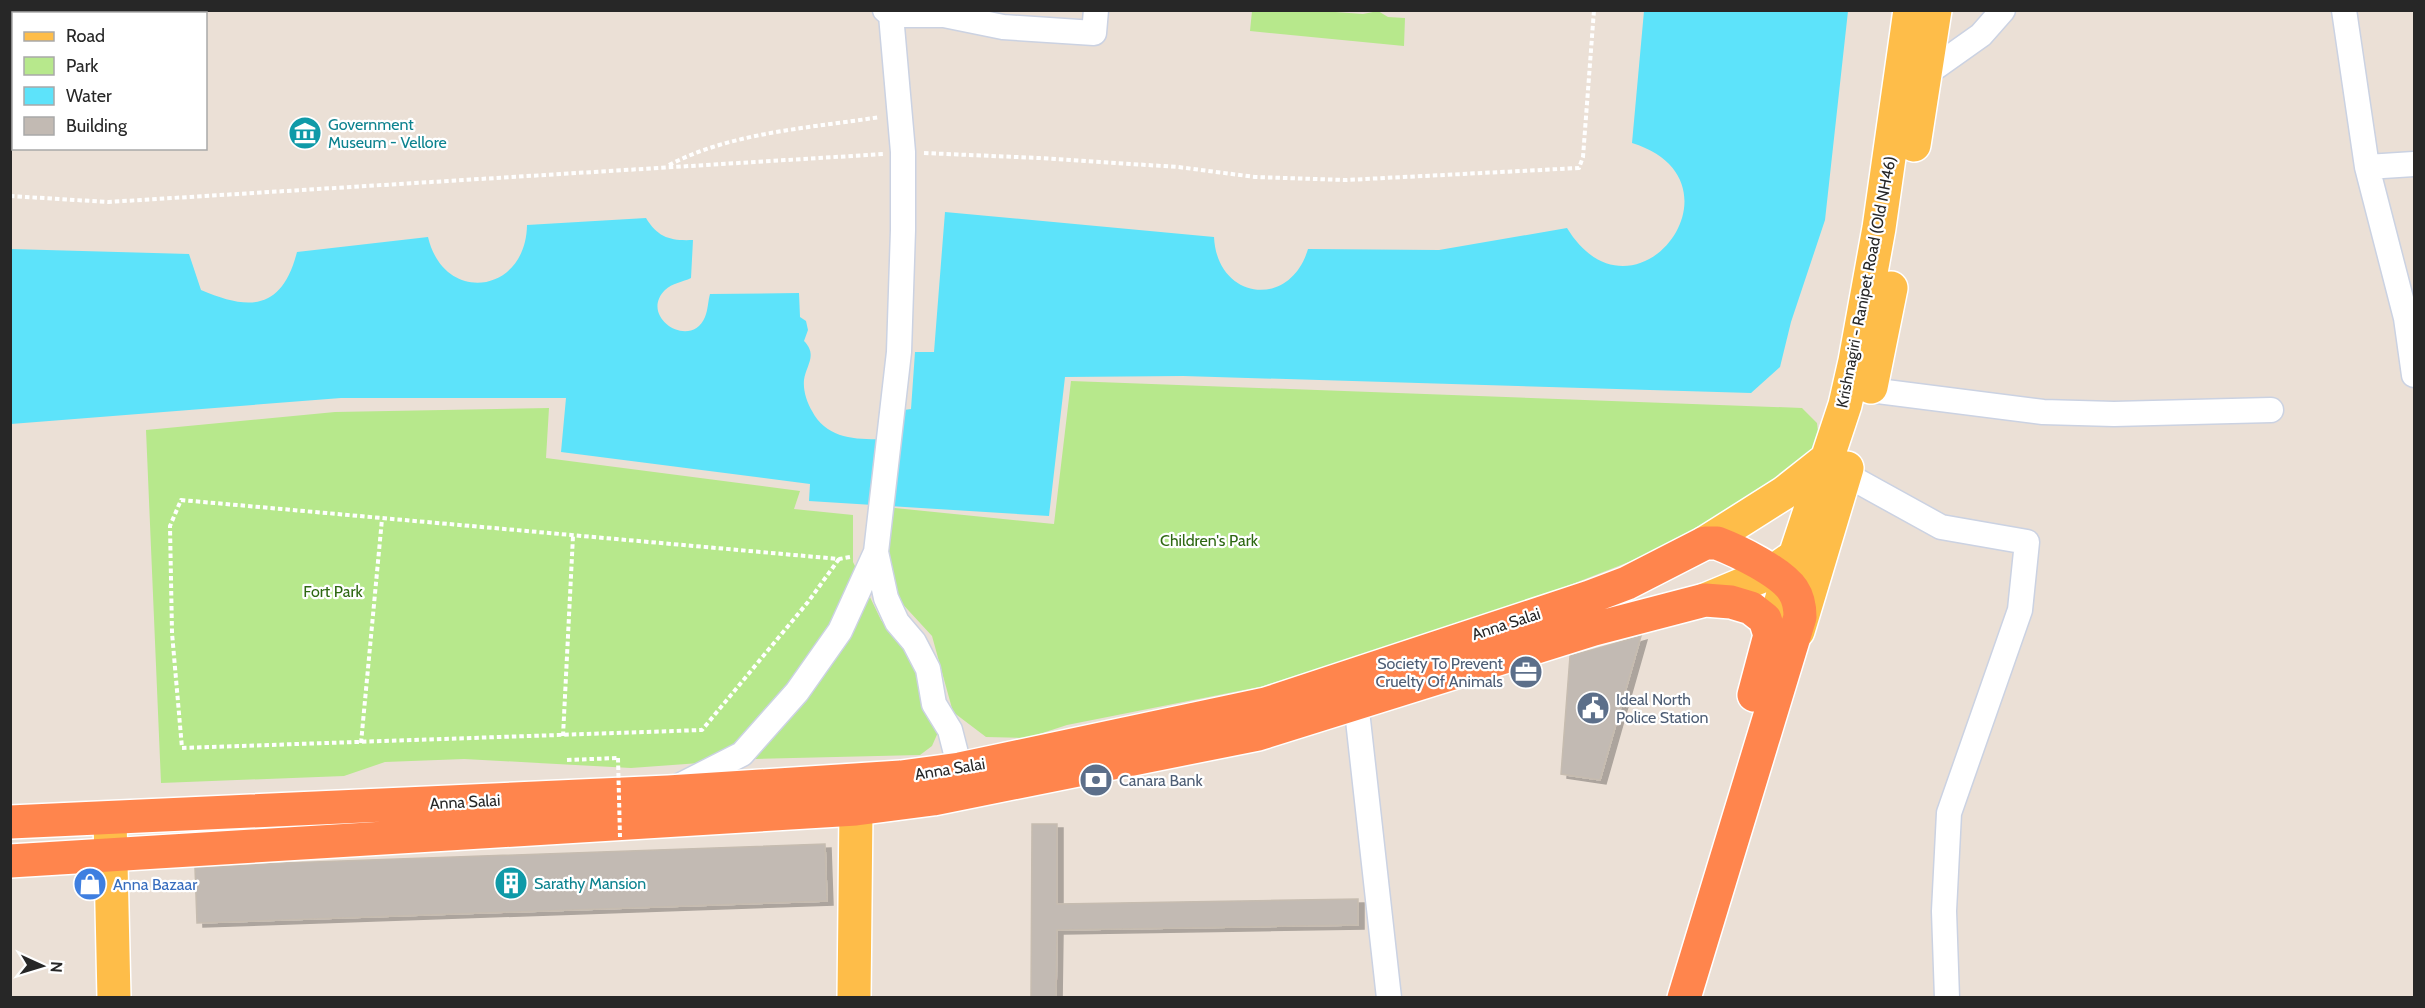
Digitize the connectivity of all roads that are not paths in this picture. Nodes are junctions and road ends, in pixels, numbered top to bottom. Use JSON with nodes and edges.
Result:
{"nodes":[{"id":1,"x":1096,"y":10,"type":"edge"},
{"id":2,"x":1911,"y":10,"type":"edge"},
{"id":3,"x":1935,"y":10,"type":"edge"},
{"id":4,"x":2003,"y":10,"type":"edge"},
{"id":5,"x":2344,"y":10,"type":"edge"},
{"id":6,"x":888,"y":13,"type":"edge"},
{"id":7,"x":1926,"y":74,"type":"junction"},
{"id":8,"x":2415,"y":164,"type":"edge"},
{"id":9,"x":2367,"y":167,"type":"junction"},
{"id":10,"x":2415,"y":375,"type":"edge"},
{"id":11,"x":1870,"y":390,"type":"junction"},
{"id":12,"x":2271,"y":410,"type":"dead end"},
{"id":13,"x":1836,"y":466,"type":"junction"},
{"id":14,"x":1706,"y":543,"type":"junction"},
{"id":15,"x":876,"y":552,"type":"junction"},
{"id":16,"x":1784,"y":571,"type":"junction"},
{"id":17,"x":1705,"y":600,"type":"junction"},
{"id":18,"x":1796,"y":636,"type":"junction"},
{"id":19,"x":1767,"y":652,"type":"junction"},
{"id":20,"x":1356,"y":702,"type":"junction"},
{"id":21,"x":960,"y":769,"type":"junction"},
{"id":22,"x":668,"y":792,"type":"junction"},
{"id":23,"x":856,"y":809,"type":"junction"},
{"id":24,"x":110,"y":818,"type":"junction"},
{"id":25,"x":10,"y":822,"type":"edge"},
{"id":26,"x":109,"y":857,"type":"junction"},
{"id":27,"x":10,"y":861,"type":"edge"},
{"id":28,"x":114,"y":998,"type":"edge"},
{"id":29,"x":854,"y":998,"type":"edge"},
{"id":30,"x":1389,"y":998,"type":"edge"},
{"id":31,"x":1664,"y":998,"type":"edge"},
{"id":32,"x":1684,"y":998,"type":"edge"},
{"id":33,"x":1947,"y":998,"type":"edge"}],
"edges":[{"from":1,"to":6,"type":"street"},
{"from":2,"to":13,"type":"main road","name":"Krishnagiri - Ranipet Road (Old NH46)"},
{"from":3,"to":7,"type":"main road","name":"Krishnagiri - Ranipet Road (Old NH46)"},
{"from":4,"to":7,"type":"street"},
{"from":5,"to":9,"type":"street"},
{"from":6,"to":15,"type":"street"},
{"from":7,"to":11,"type":"main road","name":"Krishnagiri - Ranipet Road (Old NH46)"},
{"from":8,"to":9,"type":"street"},
{"from":9,"to":10,"type":"street"},
{"from":11,"to":12,"type":"street"},
{"from":11,"to":13,"type":"main road","name":"Krishnagiri - Ranipet Road (Old NH46)"},
{"from":13,"to":14,"type":"main road"},
{"from":13,"to":16,"type":"main road"},
{"from":13,"to":18,"type":"main road","name":"Krishnagiri - Ranipet Road (Old NH46)"},
{"from":13,"to":33,"type":"street"},
{"from":14,"to":16,"type":"highway"},
{"from":14,"to":21,"type":"highway","name":"Anna Salai"},
{"from":15,"to":21,"type":"street"},
{"from":15,"to":22,"type":"street"},
{"from":16,"to":17,"type":"main road"},
{"from":16,"to":18,"type":"highway"},
{"from":16,"to":19,"type":"main road"},
{"from":17,"to":19,"type":"highway","name":"Anna Salai"},
{"from":17,"to":20,"type":"highway","name":"Anna Salai"},
{"from":18,"to":32,"type":"highway"},
{"from":19,"to":31,"type":"highway","name":"Anna Salai"},
{"from":20,"to":23,"type":"highway","name":"Anna Salai"},
{"from":20,"to":30,"type":"street"},
{"from":21,"to":22,"type":"highway","name":"Anna Salai"},
{"from":22,"to":24,"type":"highway","name":"Anna Salai"},
{"from":23,"to":26,"type":"highway","name":"Anna Salai"},
{"from":23,"to":29,"type":"main road"},
{"from":24,"to":25,"type":"highway","name":"Anna Salai"},
{"from":24,"to":26,"type":"main road"},
{"from":26,"to":27,"type":"highway","name":"Anna Salai"},
{"from":26,"to":28,"type":"main road"}]}
